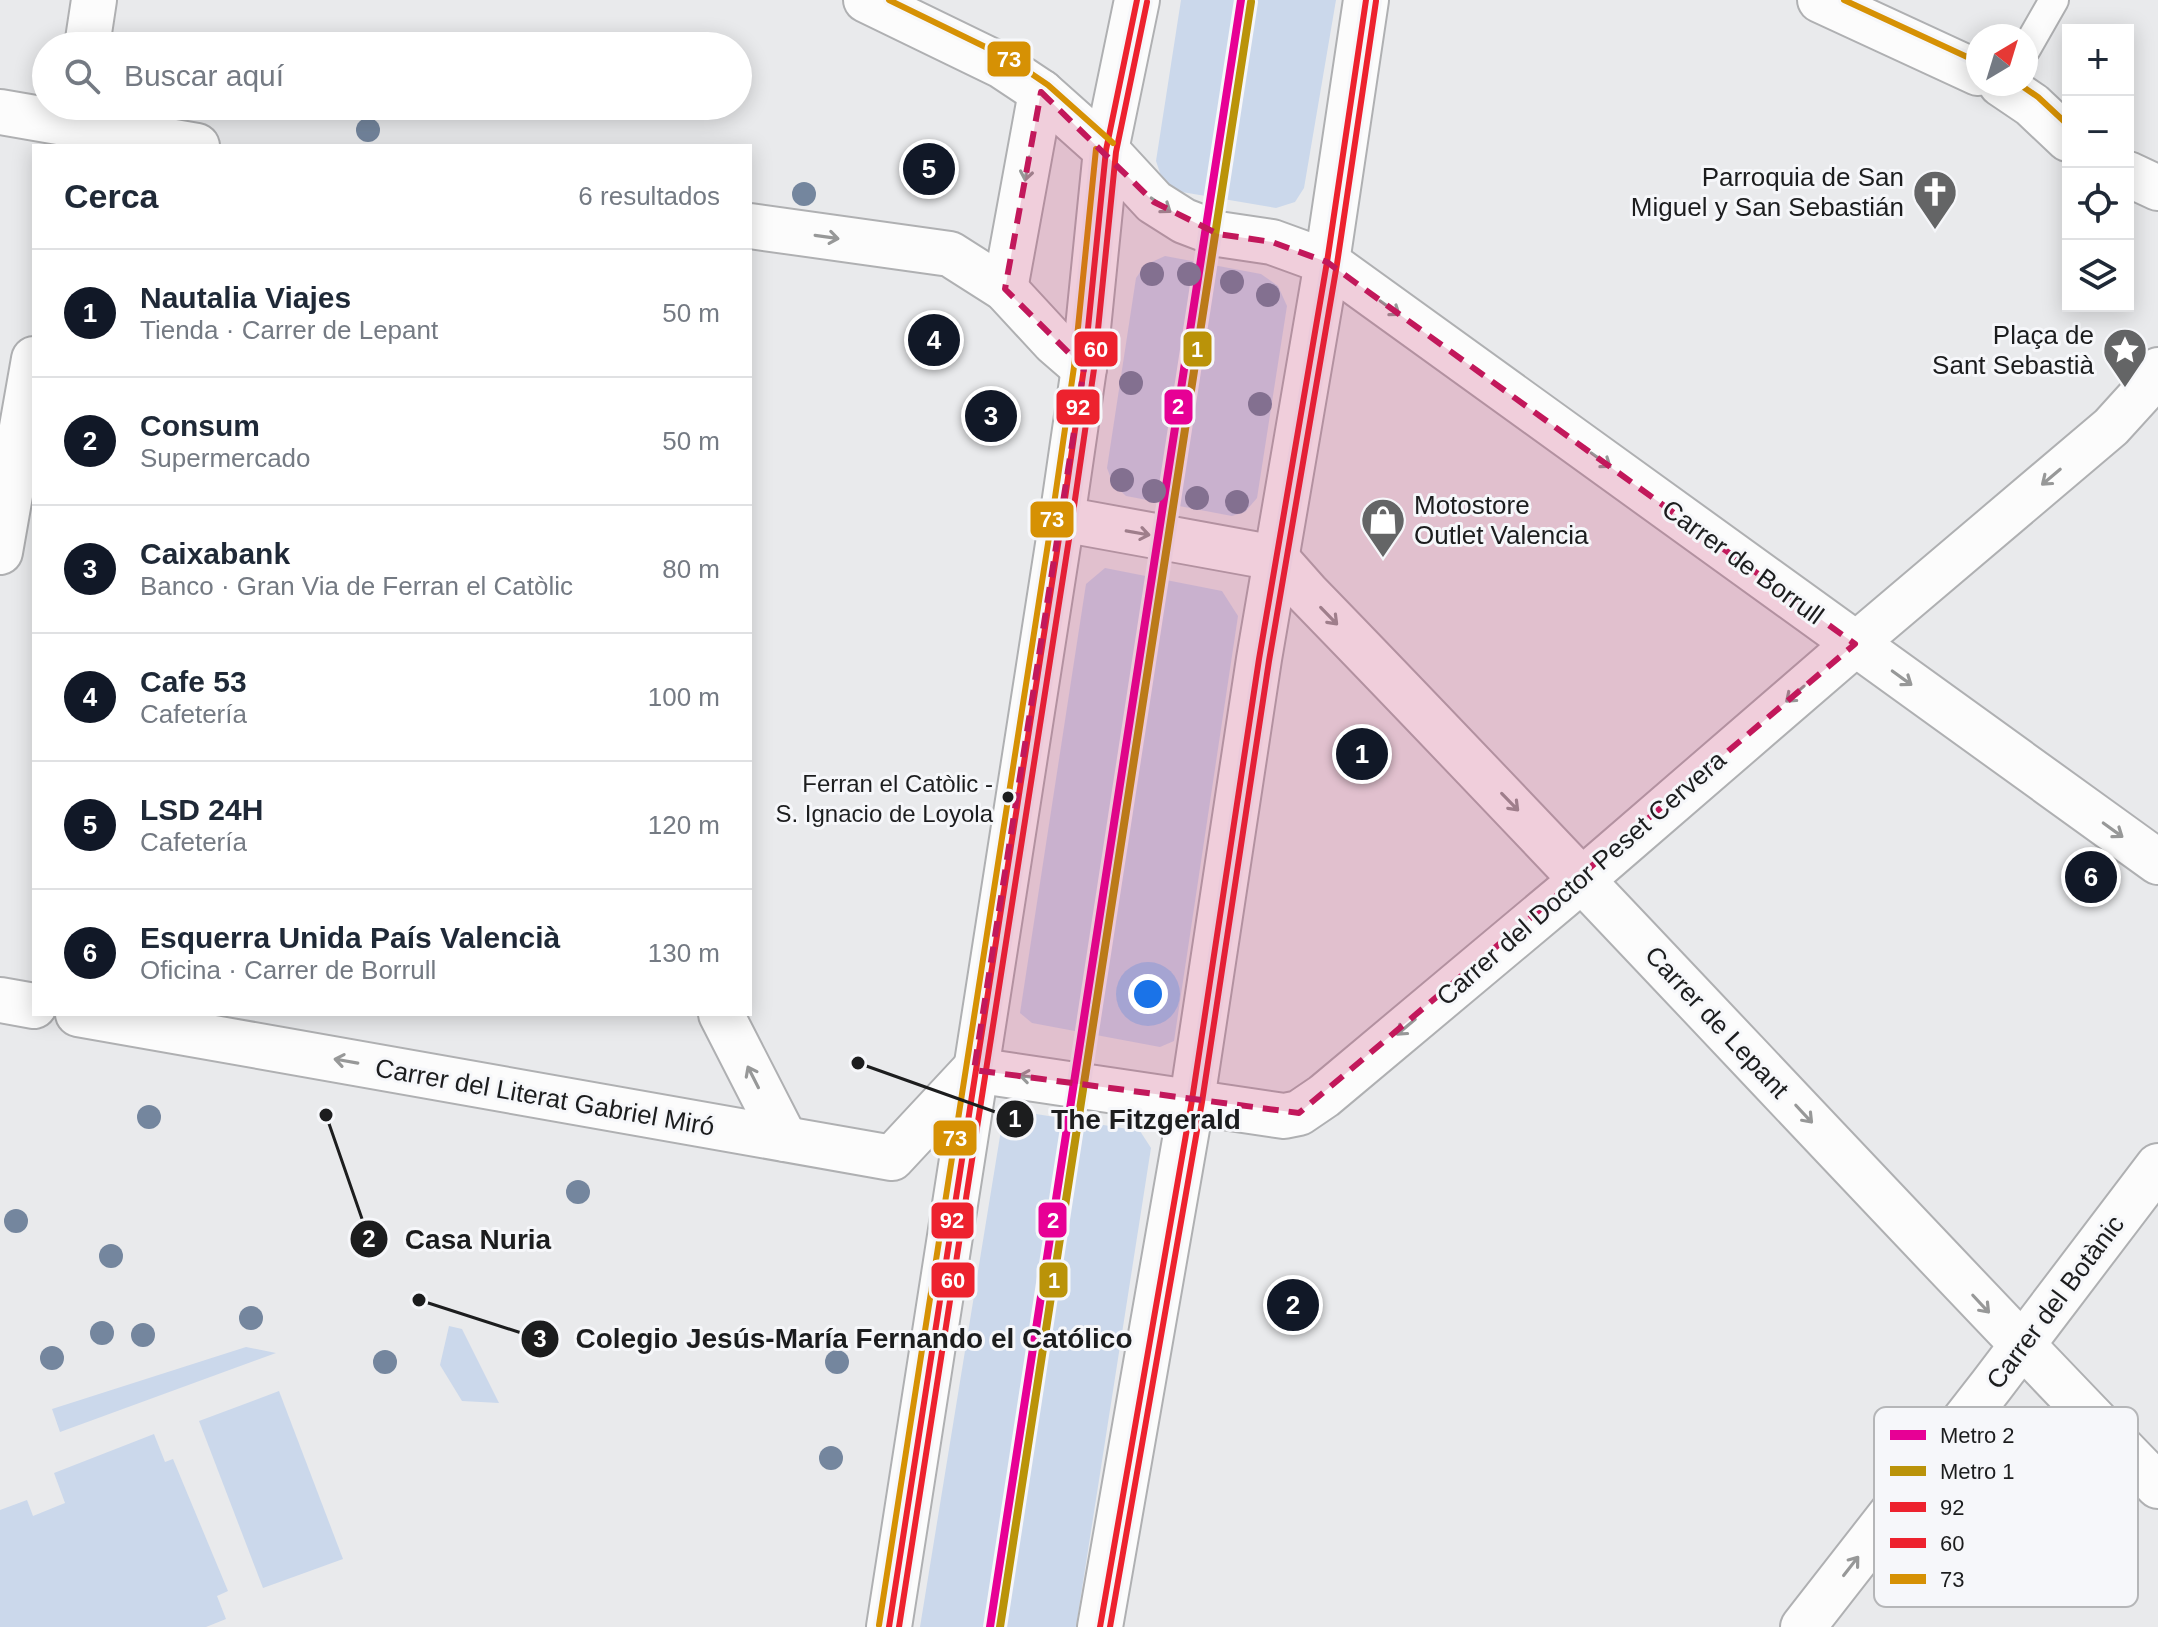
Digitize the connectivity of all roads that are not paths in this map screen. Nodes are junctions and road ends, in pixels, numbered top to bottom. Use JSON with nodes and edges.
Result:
{"nodes":[{"id":1,"x":94,"y":0,"type":"edge"},
{"id":2,"x":866,"y":0,"type":"edge"},
{"id":3,"x":1137,"y":0,"type":"edge"},
{"id":4,"x":1366,"y":0,"type":"edge"},
{"id":5,"x":1820,"y":0,"type":"edge"},
{"id":6,"x":2054,"y":0,"type":"edge"},
{"id":7,"x":2038,"y":24,"type":"edge"},
{"id":8,"x":89,"y":32,"type":"edge"},
{"id":9,"x":1966,"y":60,"type":"edge"},
{"id":10,"x":1041,"y":92,"type":"junction"},
{"id":11,"x":2023,"y":96,"type":"edge"},
{"id":12,"x":0,"y":112,"type":"edge"},
{"id":13,"x":32,"y":118,"type":"edge"},
{"id":14,"x":46,"y":120,"type":"edge"},
{"id":15,"x":75,"y":125,"type":"edge"},
{"id":16,"x":2062,"y":133,"type":"edge"},
{"id":17,"x":185,"y":144,"type":"edge"},
{"id":18,"x":1106,"y":150,"type":"junction"},
{"id":19,"x":2134,"y":177,"type":"edge"},
{"id":20,"x":2158,"y":188,"type":"edge"},
{"id":21,"x":752,"y":226,"type":"edge"},
{"id":22,"x":1327,"y":262,"type":"junction"},
{"id":23,"x":1005,"y":289,"type":"junction"},
{"id":24,"x":1084,"y":368,"type":"junction"},
{"id":25,"x":2158,"y":369,"type":"edge"},
{"id":26,"x":32,"y":370,"type":"edge"},
{"id":27,"x":1062,"y":519,"type":"junction"},
{"id":28,"x":0,"y":552,"type":"edge"},
{"id":29,"x":1276,"y":558,"type":"junction"},
{"id":30,"x":1855,"y":644,"type":"junction"},
{"id":31,"x":2158,"y":862,"type":"edge"},
{"id":32,"x":1583,"y":879,"type":"junction"},
{"id":33,"x":0,"y":1000,"type":"edge"},
{"id":34,"x":32,"y":1006,"type":"edge"},
{"id":35,"x":89,"y":1016,"type":"edge"},
{"id":36,"x":722,"y":1016,"type":"edge"},
{"id":37,"x":974,"y":1070,"type":"junction"},
{"id":38,"x":1192,"y":1100,"type":"junction"},
{"id":39,"x":785,"y":1139,"type":"junction"},
{"id":40,"x":2158,"y":1166,"type":"edge"},
{"id":41,"x":2021,"y":1346,"type":"junction"},
{"id":42,"x":1974,"y":1407,"type":"edge"},
{"id":43,"x":2081,"y":1407,"type":"edge"},
{"id":44,"x":2138,"y":1466,"type":"edge"},
{"id":45,"x":2158,"y":1486,"type":"edge"},
{"id":46,"x":1874,"y":1535,"type":"edge"},
{"id":47,"x":889,"y":1627,"type":"edge"},
{"id":48,"x":1100,"y":1627,"type":"edge"},
{"id":49,"x":1803,"y":1627,"type":"edge"}],
"edges":[{"from":1,"to":8,"type":"street"},
{"from":2,"to":10,"type":"street","name":"Carrer de Borrull"},
{"from":3,"to":18,"type":"street"},
{"from":4,"to":22,"type":"street"},
{"from":5,"to":9,"type":"street"},
{"from":6,"to":7,"type":"lane"},
{"from":10,"to":18,"type":"street","name":"Carrer de Borrull"},
{"from":10,"to":23,"type":"street","one_way":true},
{"from":11,"to":16,"type":"street"},
{"from":12,"to":13,"type":"street"},
{"from":14,"to":15,"type":"street"},
{"from":15,"to":17,"type":"street"},
{"from":18,"to":22,"type":"street","name":"Carrer de Borrull","one_way":true},
{"from":18,"to":24,"type":"street"},
{"from":19,"to":20,"type":"street"},
{"from":21,"to":23,"type":"street","one_way":true},
{"from":22,"to":29,"type":"street"},
{"from":22,"to":30,"type":"street","name":"Carrer de Borrull","one_way":true},
{"from":23,"to":24,"type":"street"},
{"from":24,"to":27,"type":"street"},
{"from":25,"to":30,"type":"street","name":"Carrer del Doctor Peset Cervera","one_way":true},
{"from":26,"to":28,"type":"street"},
{"from":27,"to":29,"type":"street","one_way":true},
{"from":27,"to":37,"type":"street"},
{"from":29,"to":32,"type":"street","name":"Carrer de Lepant","one_way":true},
{"from":29,"to":38,"type":"street"},
{"from":30,"to":31,"type":"street","name":"Carrer de Borrull","one_way":true},
{"from":30,"to":32,"type":"street","name":"Carrer del Doctor Peset Cervera","one_way":true},
{"from":32,"to":38,"type":"street","name":"Carrer del Doctor Peset Cervera","one_way":true},
{"from":32,"to":41,"type":"street","name":"Carrer de Lepant","one_way":true},
{"from":33,"to":34,"type":"street"},
{"from":39,"to":35,"type":"street","name":"Carrer del Literat Gabriel Miró","one_way":true},
{"from":39,"to":36,"type":"street","one_way":true},
{"from":38,"to":37,"type":"street","name":"Carrer del Doctor Peset Cervera","one_way":true},
{"from":37,"to":39,"type":"street","name":"Carrer del Literat Gabriel Miró"},
{"from":37,"to":47,"type":"street"},
{"from":38,"to":48,"type":"street"},
{"from":40,"to":41,"type":"street","name":"Carrer del Botànic"},
{"from":42,"to":41,"type":"street","name":"Carrer del Botànic","one_way":true},
{"from":41,"to":43,"type":"street","name":"Carrer de Lepant"},
{"from":44,"to":45,"type":"street","name":"Carrer de Lepant"},
{"from":49,"to":46,"type":"street","name":"Carrer del Botànic","one_way":true}]}
